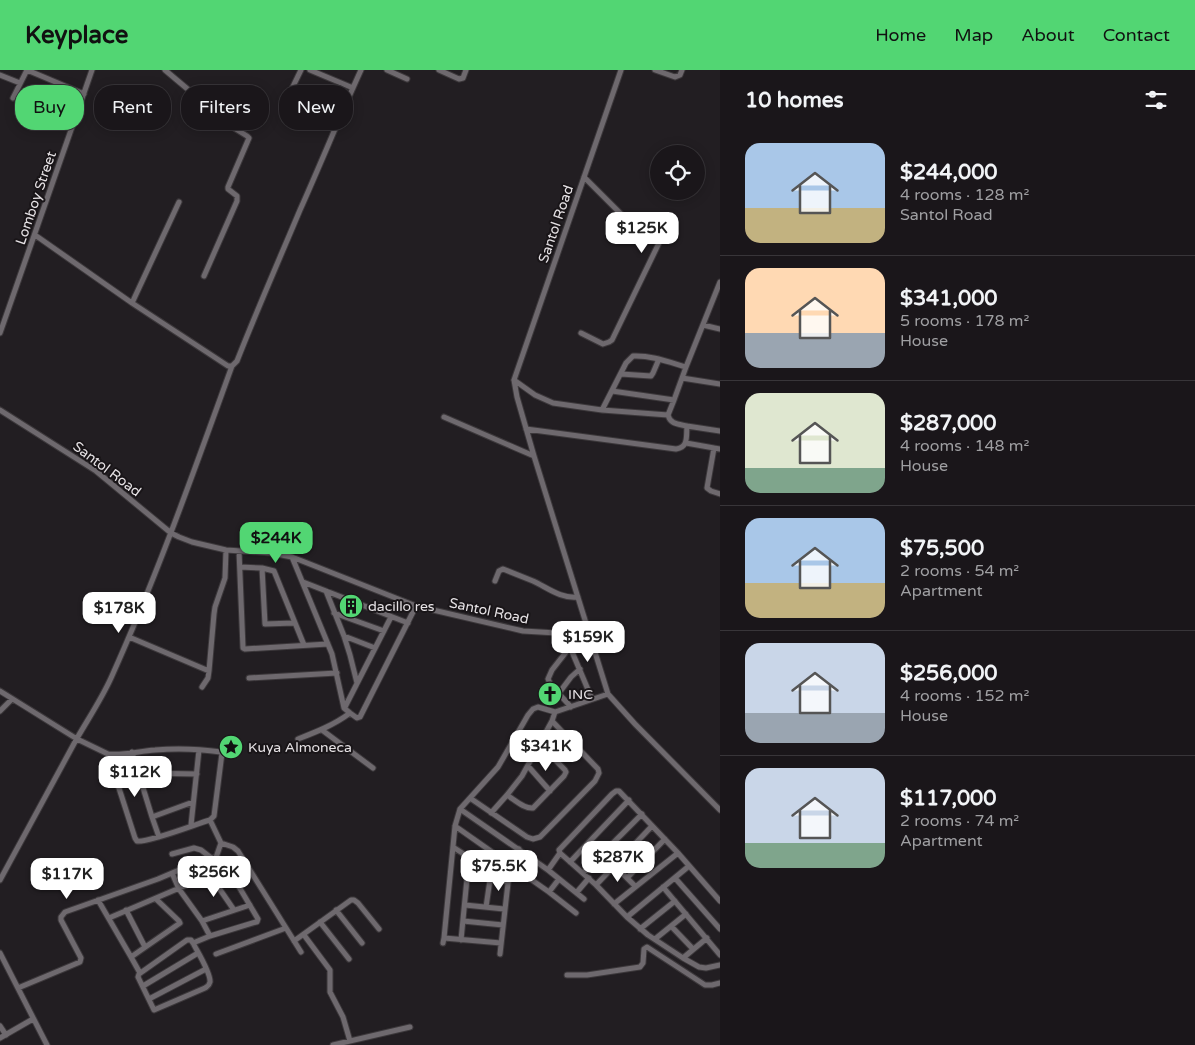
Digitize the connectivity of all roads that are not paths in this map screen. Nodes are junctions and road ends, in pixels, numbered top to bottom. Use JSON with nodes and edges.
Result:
{"nodes":[{"id":1,"x":92,"y":70,"type":"edge"},
{"id":2,"x":165,"y":70,"type":"edge"},
{"id":3,"x":301,"y":70,"type":"edge"},
{"id":4,"x":310,"y":70,"type":"edge"},
{"id":5,"x":361,"y":70,"type":"edge"},
{"id":6,"x":387,"y":70,"type":"edge"},
{"id":7,"x":440,"y":70,"type":"edge"},
{"id":8,"x":466,"y":70,"type":"edge"},
{"id":9,"x":621,"y":70,"type":"edge"},
{"id":10,"x":655,"y":70,"type":"edge"},
{"id":11,"x":682,"y":70,"type":"edge"},
{"id":12,"x":666,"y":72,"type":"edge"},
{"id":13,"x":0,"y":75,"type":"edge"},
{"id":14,"x":407,"y":80,"type":"dead end"},
{"id":15,"x":20,"y":82,"type":"junction"},
{"id":16,"x":63,"y":85,"type":"edge"},
{"id":17,"x":294,"y":85,"type":"edge"},
{"id":18,"x":346,"y":85,"type":"edge"},
{"id":19,"x":353,"y":88,"type":"edge"},
{"id":20,"x":84,"y":94,"type":"edge"},
{"id":21,"x":13,"y":98,"type":"dead end"},
{"id":22,"x":71,"y":130,"type":"edge"},
{"id":23,"x":334,"y":130,"type":"edge"},
{"id":24,"x":584,"y":177,"type":"junction"},
{"id":25,"x":179,"y":202,"type":"dead end"},
{"id":26,"x":35,"y":234,"type":"junction"},
{"id":27,"x":204,"y":276,"type":"dead end"},
{"id":28,"x":720,"y":282,"type":"edge"},
{"id":29,"x":132,"y":303,"type":"junction"},
{"id":30,"x":703,"y":325,"type":"junction"},
{"id":31,"x":720,"y":329,"type":"edge"},
{"id":32,"x":0,"y":333,"type":"edge"},
{"id":33,"x":581,"y":333,"type":"dead end"},
{"id":34,"x":659,"y":359,"type":"junction"},
{"id":35,"x":232,"y":366,"type":"junction"},
{"id":36,"x":686,"y":367,"type":"junction"},
{"id":37,"x":621,"y":374,"type":"junction"},
{"id":38,"x":682,"y":378,"type":"junction"},
{"id":39,"x":514,"y":380,"type":"junction"},
{"id":40,"x":720,"y":384,"type":"edge"},
{"id":41,"x":612,"y":391,"type":"junction"},
{"id":42,"x":674,"y":400,"type":"junction"},
{"id":43,"x":0,"y":410,"type":"edge"},
{"id":44,"x":602,"y":410,"type":"junction"},
{"id":45,"x":668,"y":414,"type":"junction"},
{"id":46,"x":444,"y":418,"type":"dead end"},
{"id":47,"x":687,"y":426,"type":"junction"},
{"id":48,"x":526,"y":429,"type":"junction"},
{"id":49,"x":720,"y":431,"type":"edge"},
{"id":50,"x":686,"y":443,"type":"junction"},
{"id":51,"x":717,"y":449,"type":"edge"},
{"id":52,"x":534,"y":456,"type":"junction"},
{"id":53,"x":720,"y":494,"type":"edge"},
{"id":54,"x":171,"y":533,"type":"junction"},
{"id":55,"x":226,"y":550,"type":"junction"},
{"id":56,"x":239,"y":551,"type":"junction"},
{"id":57,"x":292,"y":557,"type":"junction"},
{"id":58,"x":240,"y":567,"type":"junction"},
{"id":59,"x":262,"y":568,"type":"junction"},
{"id":60,"x":495,"y":581,"type":"dead end"},
{"id":61,"x":303,"y":582,"type":"junction"},
{"id":62,"x":326,"y":591,"type":"junction"},
{"id":63,"x":578,"y":597,"type":"junction"},
{"id":64,"x":416,"y":606,"type":"junction"},
{"id":65,"x":334,"y":613,"type":"junction"},
{"id":66,"x":391,"y":616,"type":"junction"},
{"id":67,"x":294,"y":623,"type":"junction"},
{"id":68,"x":408,"y":623,"type":"junction"},
{"id":69,"x":384,"y":631,"type":"junction"},
{"id":70,"x":588,"y":631,"type":"junction"},
{"id":71,"x":566,"y":633,"type":"junction"},
{"id":72,"x":344,"y":636,"type":"junction"},
{"id":73,"x":128,"y":637,"type":"junction"},
{"id":74,"x":328,"y":644,"type":"junction"},
{"id":75,"x":304,"y":645,"type":"junction"},
{"id":76,"x":570,"y":647,"type":"junction"},
{"id":77,"x":375,"y":648,"type":"junction"},
{"id":78,"x":580,"y":669,"type":"junction"},
{"id":79,"x":209,"y":671,"type":"junction"},
{"id":80,"x":337,"y":673,"type":"junction"},
{"id":81,"x":249,"y":678,"type":"dead end"},
{"id":82,"x":357,"y":682,"type":"junction"},
{"id":83,"x":202,"y":687,"type":"dead end"},
{"id":84,"x":0,"y":691,"type":"edge"},
{"id":85,"x":559,"y":693,"type":"junction"},
{"id":86,"x":608,"y":694,"type":"junction"},
{"id":87,"x":12,"y":699,"type":"junction"},
{"id":88,"x":592,"y":700,"type":"junction"},
{"id":89,"x":571,"y":707,"type":"junction"},
{"id":90,"x":344,"y":708,"type":"junction"},
{"id":91,"x":0,"y":711,"type":"edge"},
{"id":92,"x":555,"y":712,"type":"junction"},
{"id":93,"x":350,"y":713,"type":"junction"},
{"id":94,"x":552,"y":721,"type":"junction"},
{"id":95,"x":322,"y":730,"type":"junction"},
{"id":96,"x":77,"y":739,"type":"junction"},
{"id":97,"x":298,"y":739,"type":"dead end"},
{"id":98,"x":539,"y":744,"type":"junction"},
{"id":99,"x":199,"y":750,"type":"junction"},
{"id":100,"x":132,"y":752,"type":"junction"},
{"id":101,"x":108,"y":754,"type":"junction"},
{"id":102,"x":528,"y":766,"type":"junction"},
{"id":103,"x":373,"y":768,"type":"dead end"},
{"id":104,"x":138,"y":773,"type":"junction"},
{"id":105,"x":197,"y":774,"type":"junction"},
{"id":106,"x":550,"y":791,"type":"junction"},
{"id":107,"x":507,"y":795,"type":"junction"},
{"id":108,"x":470,"y":798,"type":"junction"},
{"id":109,"x":629,"y":800,"type":"junction"},
{"id":110,"x":193,"y":802,"type":"junction"},
{"id":111,"x":460,"y":809,"type":"junction"},
{"id":112,"x":720,"y":810,"type":"edge"},
{"id":113,"x":491,"y":813,"type":"junction"},
{"id":114,"x":642,"y":814,"type":"junction"},
{"id":115,"x":152,"y":817,"type":"junction"},
{"id":116,"x":210,"y":820,"type":"junction"},
{"id":117,"x":192,"y":826,"type":"junction"},
{"id":118,"x":454,"y":826,"type":"junction"},
{"id":119,"x":652,"y":826,"type":"junction"},
{"id":120,"x":159,"y":837,"type":"junction"},
{"id":121,"x":665,"y":839,"type":"junction"},
{"id":122,"x":221,"y":843,"type":"junction"},
{"id":123,"x":453,"y":847,"type":"junction"},
{"id":124,"x":519,"y":849,"type":"junction"},
{"id":125,"x":678,"y":853,"type":"junction"},
{"id":126,"x":172,"y":854,"type":"dead end"},
{"id":127,"x":560,"y":854,"type":"junction"},
{"id":128,"x":469,"y":858,"type":"junction"},
{"id":129,"x":216,"y":860,"type":"junction"},
{"id":130,"x":570,"y":862,"type":"junction"},
{"id":131,"x":191,"y":865,"type":"dead end"},
{"id":132,"x":511,"y":865,"type":"junction"},
{"id":133,"x":614,"y":865,"type":"junction"},
{"id":134,"x":689,"y":866,"type":"junction"},
{"id":135,"x":548,"y":870,"type":"junction"},
{"id":136,"x":172,"y":873,"type":"junction"},
{"id":137,"x":491,"y":873,"type":"junction"},
{"id":138,"x":583,"y":873,"type":"junction"},
{"id":139,"x":210,"y":876,"type":"junction"},
{"id":140,"x":559,"y":878,"type":"junction"},
{"id":141,"x":589,"y":878,"type":"junction"},
{"id":142,"x":627,"y":878,"type":"junction"},
{"id":143,"x":675,"y":878,"type":"junction"},
{"id":144,"x":0,"y":880,"type":"edge"},
{"id":145,"x":508,"y":883,"type":"junction"},
{"id":146,"x":596,"y":884,"type":"junction"},
{"id":147,"x":635,"y":886,"type":"junction"},
{"id":148,"x":663,"y":887,"type":"junction"},
{"id":149,"x":179,"y":889,"type":"junction"},
{"id":150,"x":549,"y":892,"type":"junction"},
{"id":151,"x":577,"y":892,"type":"junction"},
{"id":152,"x":156,"y":899,"type":"junction"},
{"id":153,"x":584,"y":899,"type":"dead end"},
{"id":154,"x":98,"y":900,"type":"junction"},
{"id":155,"x":675,"y":901,"type":"junction"},
{"id":156,"x":720,"y":901,"type":"edge"},
{"id":157,"x":614,"y":904,"type":"junction"},
{"id":158,"x":250,"y":905,"type":"junction"},
{"id":159,"x":465,"y":905,"type":"junction"},
{"id":160,"x":486,"y":907,"type":"junction"},
{"id":161,"x":504,"y":909,"type":"junction"},
{"id":162,"x":126,"y":910,"type":"junction"},
{"id":163,"x":234,"y":910,"type":"junction"},
{"id":164,"x":336,"y":910,"type":"junction"},
{"id":165,"x":576,"y":913,"type":"dead end"},
{"id":166,"x":686,"y":914,"type":"junction"},
{"id":167,"x":627,"y":917,"type":"junction"},
{"id":168,"x":109,"y":918,"type":"junction"},
{"id":169,"x":202,"y":921,"type":"junction"},
{"id":170,"x":463,"y":921,"type":"junction"},
{"id":171,"x":320,"y":922,"type":"junction"},
{"id":172,"x":503,"y":925,"type":"junction"},
{"id":173,"x":671,"y":926,"type":"junction"},
{"id":174,"x":286,"y":928,"type":"junction"},
{"id":175,"x":379,"y":929,"type":"dead end"},
{"id":176,"x":640,"y":929,"type":"junction"},
{"id":177,"x":720,"y":929,"type":"edge"},
{"id":178,"x":304,"y":935,"type":"junction"},
{"id":179,"x":210,"y":936,"type":"junction"},
{"id":180,"x":707,"y":938,"type":"junction"},
{"id":181,"x":655,"y":939,"type":"junction"},
{"id":182,"x":461,"y":940,"type":"junction"},
{"id":183,"x":294,"y":941,"type":"junction"},
{"id":184,"x":193,"y":943,"type":"junction"},
{"id":185,"x":362,"y":943,"type":"dead end"},
{"id":186,"x":502,"y":943,"type":"junction"},
{"id":187,"x":145,"y":947,"type":"junction"},
{"id":188,"x":693,"y":949,"type":"junction"},
{"id":189,"x":301,"y":952,"type":"dead end"},
{"id":190,"x":0,"y":953,"type":"edge"},
{"id":191,"x":198,"y":953,"type":"junction"},
{"id":192,"x":216,"y":954,"type":"dead end"},
{"id":193,"x":500,"y":954,"type":"dead end"},
{"id":194,"x":720,"y":955,"type":"edge"},
{"id":195,"x":131,"y":957,"type":"junction"},
{"id":196,"x":683,"y":958,"type":"junction"},
{"id":197,"x":349,"y":959,"type":"dead end"},
{"id":198,"x":720,"y":965,"type":"edge"},
{"id":199,"x":206,"y":969,"type":"junction"},
{"id":200,"x":140,"y":972,"type":"junction"},
{"id":201,"x":567,"y":975,"type":"dead end"},
{"id":202,"x":720,"y":983,"type":"edge"},
{"id":203,"x":143,"y":986,"type":"junction"},
{"id":204,"x":18,"y":988,"type":"junction"},
{"id":205,"x":148,"y":999,"type":"junction"},
{"id":206,"x":33,"y":1019,"type":"junction"},
{"id":207,"x":0,"y":1026,"type":"edge"},
{"id":208,"x":410,"y":1027,"type":"dead end"},
{"id":209,"x":3,"y":1036,"type":"edge"},
{"id":210,"x":350,"y":1041,"type":"junction"},
{"id":211,"x":47,"y":1045,"type":"edge"},
{"id":212,"x":334,"y":1045,"type":"edge"}],
"edges":[{"from":1,"to":20,"type":"street","name":"Lomboy Street"},
{"from":2,"to":27,"type":"street"},
{"from":3,"to":17,"type":"street"},
{"from":4,"to":18,"type":"street"},
{"from":5,"to":19,"type":"street"},
{"from":6,"to":14,"type":"street"},
{"from":7,"to":8,"type":"street"},
{"from":9,"to":24,"type":"street","name":"Santol Road"},
{"from":10,"to":12,"type":"street"},
{"from":11,"to":12,"type":"street"},
{"from":13,"to":15,"type":"street"},
{"from":15,"to":16,"type":"street"},
{"from":15,"to":21,"type":"street"},
{"from":22,"to":26,"type":"street","name":"Lomboy Street"},
{"from":23,"to":35,"type":"street"},
{"from":24,"to":33,"type":"street"},
{"from":24,"to":39,"type":"street","name":"Santol Road"},
{"from":25,"to":29,"type":"street"},
{"from":26,"to":29,"type":"street"},
{"from":26,"to":32,"type":"street","name":"Lomboy Street"},
{"from":28,"to":30,"type":"street"},
{"from":29,"to":35,"type":"street"},
{"from":30,"to":31,"type":"street"},
{"from":30,"to":36,"type":"street"},
{"from":34,"to":36,"type":"street"},
{"from":34,"to":37,"type":"street"},
{"from":34,"to":37,"type":"street"},
{"from":35,"to":54,"type":"street"},
{"from":36,"to":38,"type":"street"},
{"from":37,"to":41,"type":"street"},
{"from":38,"to":40,"type":"street"},
{"from":38,"to":42,"type":"street"},
{"from":39,"to":44,"type":"street"},
{"from":39,"to":48,"type":"street"},
{"from":41,"to":42,"type":"street"},
{"from":41,"to":44,"type":"street"},
{"from":42,"to":45,"type":"street"},
{"from":43,"to":54,"type":"street","name":"Santol Road"},
{"from":44,"to":45,"type":"street"},
{"from":45,"to":47,"type":"street"},
{"from":46,"to":52,"type":"street"},
{"from":47,"to":49,"type":"street"},
{"from":47,"to":50,"type":"street"},
{"from":48,"to":50,"type":"street"},
{"from":48,"to":52,"type":"street"},
{"from":50,"to":51,"type":"street"},
{"from":51,"to":53,"type":"street"},
{"from":52,"to":63,"type":"street"},
{"from":54,"to":55,"type":"street","name":"Santol Road"},
{"from":54,"to":73,"type":"street"},
{"from":55,"to":56,"type":"street","name":"Santol Road"},
{"from":55,"to":79,"type":"street"},
{"from":56,"to":57,"type":"street","name":"Santol Road"},
{"from":56,"to":58,"type":"street"},
{"from":57,"to":61,"type":"street"},
{"from":57,"to":64,"type":"street","name":"Santol Road"},
{"from":58,"to":59,"type":"street"},
{"from":58,"to":75,"type":"street"},
{"from":59,"to":67,"type":"street"},
{"from":59,"to":67,"type":"street"},
{"from":60,"to":63,"type":"street"},
{"from":61,"to":62,"type":"street"},
{"from":61,"to":74,"type":"street"},
{"from":62,"to":65,"type":"street"},
{"from":62,"to":66,"type":"street"},
{"from":63,"to":70,"type":"street"},
{"from":64,"to":68,"type":"street"},
{"from":64,"to":71,"type":"street","name":"Santol Road"},
{"from":65,"to":69,"type":"street"},
{"from":65,"to":72,"type":"street"},
{"from":66,"to":68,"type":"street"},
{"from":66,"to":69,"type":"street"},
{"from":67,"to":75,"type":"street"},
{"from":68,"to":93,"type":"street"},
{"from":69,"to":77,"type":"street"},
{"from":70,"to":71,"type":"street","name":"Santol Road"},
{"from":70,"to":86,"type":"street"},
{"from":71,"to":76,"type":"street"},
{"from":72,"to":77,"type":"street"},
{"from":72,"to":82,"type":"street"},
{"from":73,"to":79,"type":"street"},
{"from":73,"to":96,"type":"street"},
{"from":74,"to":75,"type":"street"},
{"from":74,"to":80,"type":"street"},
{"from":76,"to":78,"type":"street"},
{"from":76,"to":85,"type":"street"},
{"from":77,"to":82,"type":"street"},
{"from":78,"to":85,"type":"street"},
{"from":78,"to":88,"type":"street"},
{"from":79,"to":83,"type":"street"},
{"from":80,"to":81,"type":"street"},
{"from":80,"to":90,"type":"street"},
{"from":82,"to":90,"type":"street"},
{"from":84,"to":87,"type":"street"},
{"from":85,"to":89,"type":"street"},
{"from":86,"to":88,"type":"street"},
{"from":86,"to":112,"type":"street"},
{"from":87,"to":91,"type":"street"},
{"from":87,"to":96,"type":"street"},
{"from":88,"to":89,"type":"street"},
{"from":89,"to":92,"type":"street"},
{"from":90,"to":93,"type":"street"},
{"from":92,"to":94,"type":"street"},
{"from":92,"to":108,"type":"street"},
{"from":93,"to":95,"type":"street"},
{"from":94,"to":98,"type":"street"},
{"from":94,"to":113,"type":"street"},
{"from":95,"to":97,"type":"street"},
{"from":95,"to":103,"type":"street"},
{"from":96,"to":101,"type":"street"},
{"from":96,"to":144,"type":"street"},
{"from":98,"to":102,"type":"street"},
{"from":98,"to":106,"type":"street"},
{"from":99,"to":100,"type":"street"},
{"from":99,"to":105,"type":"street"},
{"from":99,"to":116,"type":"street"},
{"from":100,"to":101,"type":"street"},
{"from":100,"to":104,"type":"street"},
{"from":101,"to":120,"type":"street"},
{"from":102,"to":106,"type":"street"},
{"from":102,"to":107,"type":"street"},
{"from":104,"to":105,"type":"street"},
{"from":104,"to":115,"type":"street"},
{"from":105,"to":110,"type":"street"},
{"from":106,"to":107,"type":"street"},
{"from":107,"to":113,"type":"street"},
{"from":108,"to":111,"type":"street"},
{"from":108,"to":113,"type":"street"},
{"from":109,"to":114,"type":"street"},
{"from":109,"to":127,"type":"street"},
{"from":109,"to":130,"type":"street"},
{"from":110,"to":115,"type":"street"},
{"from":110,"to":117,"type":"street"},
{"from":111,"to":118,"type":"street"},
{"from":111,"to":124,"type":"street"},
{"from":114,"to":119,"type":"street"},
{"from":114,"to":138,"type":"street"},
{"from":115,"to":120,"type":"street"},
{"from":116,"to":117,"type":"street"},
{"from":116,"to":122,"type":"street"},
{"from":117,"to":120,"type":"street"},
{"from":118,"to":123,"type":"street"},
{"from":118,"to":132,"type":"street"},
{"from":119,"to":121,"type":"street"},
{"from":119,"to":133,"type":"street"},
{"from":121,"to":125,"type":"street"},
{"from":121,"to":142,"type":"street"},
{"from":122,"to":129,"type":"street"},
{"from":122,"to":174,"type":"street"},
{"from":123,"to":128,"type":"street"},
{"from":123,"to":182,"type":"street"},
{"from":124,"to":132,"type":"street"},
{"from":124,"to":135,"type":"street"},
{"from":125,"to":134,"type":"street"},
{"from":125,"to":147,"type":"street"},
{"from":126,"to":129,"type":"street"},
{"from":127,"to":130,"type":"street"},
{"from":127,"to":135,"type":"street"},
{"from":128,"to":137,"type":"street"},
{"from":128,"to":159,"type":"street"},
{"from":129,"to":139,"type":"street"},
{"from":129,"to":158,"type":"street"},
{"from":130,"to":138,"type":"street"},
{"from":131,"to":136,"type":"street"},
{"from":132,"to":145,"type":"street"},
{"from":132,"to":150,"type":"street"},
{"from":133,"to":142,"type":"street"},
{"from":133,"to":146,"type":"street"},
{"from":134,"to":143,"type":"street"},
{"from":134,"to":156,"type":"street"},
{"from":135,"to":140,"type":"street"},
{"from":136,"to":149,"type":"street"},
{"from":136,"to":154,"type":"street"},
{"from":137,"to":145,"type":"street"},
{"from":137,"to":160,"type":"street"},
{"from":138,"to":141,"type":"street"},
{"from":139,"to":149,"type":"street"},
{"from":139,"to":163,"type":"street"},
{"from":140,"to":150,"type":"street"},
{"from":140,"to":151,"type":"street"},
{"from":141,"to":146,"type":"street"},
{"from":141,"to":151,"type":"street"},
{"from":142,"to":147,"type":"street"},
{"from":143,"to":148,"type":"street"},
{"from":143,"to":177,"type":"street"},
{"from":145,"to":161,"type":"street"},
{"from":146,"to":157,"type":"street"},
{"from":147,"to":157,"type":"street"},
{"from":148,"to":155,"type":"street"},
{"from":148,"to":167,"type":"street"},
{"from":149,"to":152,"type":"street"},
{"from":149,"to":169,"type":"street"},
{"from":150,"to":165,"type":"street"},
{"from":151,"to":153,"type":"street"},
{"from":152,"to":162,"type":"street"},
{"from":152,"to":187,"type":"street"},
{"from":154,"to":168,"type":"street"},
{"from":154,"to":204,"type":"street"},
{"from":155,"to":166,"type":"street"},
{"from":155,"to":176,"type":"street"},
{"from":157,"to":167,"type":"street"},
{"from":158,"to":163,"type":"street"},
{"from":158,"to":179,"type":"street"},
{"from":159,"to":160,"type":"street"},
{"from":159,"to":170,"type":"street"},
{"from":160,"to":161,"type":"street"},
{"from":161,"to":172,"type":"street"},
{"from":162,"to":168,"type":"street"},
{"from":162,"to":187,"type":"street"},
{"from":163,"to":169,"type":"street"},
{"from":164,"to":171,"type":"street"},
{"from":164,"to":175,"type":"street"},
{"from":164,"to":185,"type":"street"},
{"from":166,"to":173,"type":"street"},
{"from":166,"to":180,"type":"street"},
{"from":167,"to":176,"type":"street"},
{"from":168,"to":195,"type":"street"},
{"from":169,"to":179,"type":"street"},
{"from":170,"to":172,"type":"street"},
{"from":170,"to":182,"type":"street"},
{"from":171,"to":178,"type":"street"},
{"from":171,"to":197,"type":"street"},
{"from":172,"to":186,"type":"street"},
{"from":173,"to":181,"type":"street"},
{"from":173,"to":188,"type":"street"},
{"from":174,"to":183,"type":"street"},
{"from":174,"to":192,"type":"street"},
{"from":176,"to":181,"type":"street"},
{"from":178,"to":183,"type":"street"},
{"from":178,"to":210,"type":"street"},
{"from":179,"to":184,"type":"street"},
{"from":180,"to":188,"type":"street"},
{"from":180,"to":194,"type":"street"},
{"from":181,"to":196,"type":"street"},
{"from":182,"to":186,"type":"street"},
{"from":183,"to":189,"type":"street"},
{"from":184,"to":191,"type":"street"},
{"from":184,"to":200,"type":"street"},
{"from":186,"to":193,"type":"street"},
{"from":187,"to":195,"type":"street"},
{"from":188,"to":196,"type":"street"},
{"from":190,"to":204,"type":"street"},
{"from":191,"to":199,"type":"street"},
{"from":191,"to":203,"type":"street"},
{"from":195,"to":200,"type":"street"},
{"from":196,"to":198,"type":"street"},
{"from":199,"to":205,"type":"street"},
{"from":199,"to":205,"type":"street"},
{"from":200,"to":203,"type":"street"},
{"from":201,"to":202,"type":"street"},
{"from":203,"to":205,"type":"street"},
{"from":204,"to":206,"type":"street"},
{"from":206,"to":209,"type":"street"},
{"from":206,"to":211,"type":"street"},
{"from":207,"to":209,"type":"street"},
{"from":208,"to":210,"type":"street"},
{"from":210,"to":212,"type":"street"}]}
